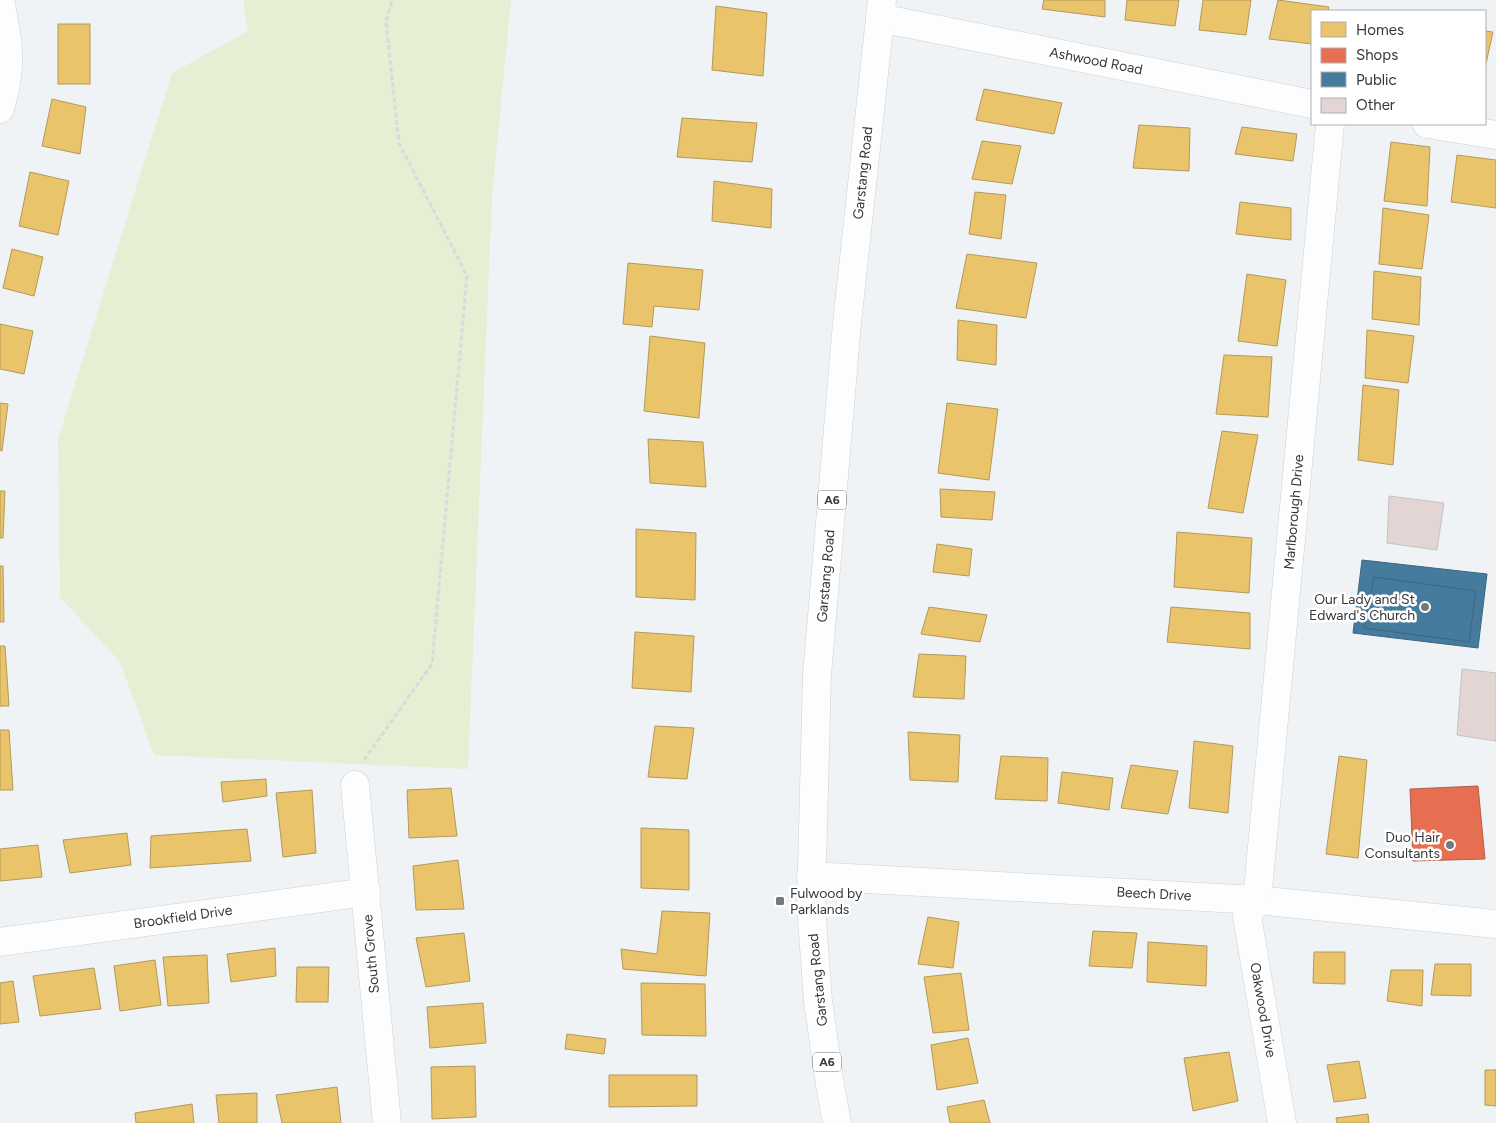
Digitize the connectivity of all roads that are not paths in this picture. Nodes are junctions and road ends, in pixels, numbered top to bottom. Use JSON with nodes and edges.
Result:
{"nodes":[{"id":1,"x":0,"y":0,"type":"edge"},
{"id":2,"x":881,"y":9,"type":"edge"},
{"id":3,"x":1311,"y":104,"type":"edge"},
{"id":4,"x":0,"y":109,"type":"edge"},
{"id":5,"x":1330,"y":125,"type":"edge"},
{"id":6,"x":1433,"y":125,"type":"edge"},
{"id":7,"x":1496,"y":135,"type":"edge"},
{"id":8,"x":354,"y":785,"type":"road end"},
{"id":9,"x":811,"y":876,"type":"junction"},
{"id":10,"x":366,"y":892,"type":"junction"},
{"id":11,"x":1257,"y":900,"type":"junction"},
{"id":12,"x":1496,"y":924,"type":"edge"},
{"id":13,"x":0,"y":942,"type":"edge"},
{"id":14,"x":387,"y":1123,"type":"edge"},
{"id":15,"x":837,"y":1123,"type":"edge"},
{"id":16,"x":1282,"y":1123,"type":"edge"}],
"edges":[{"from":1,"to":4,"type":"main road"},
{"from":2,"to":3,"type":"main road","name":"Ashwood Road"},
{"from":2,"to":9,"type":"main road","name":"Garstang Road","number":"A6"},
{"from":5,"to":11,"type":"main road","name":"Marlborough Drive"},
{"from":6,"to":7,"type":"main road"},
{"from":8,"to":10,"type":"main road","name":"South Grove"},
{"from":9,"to":11,"type":"main road","name":"Beech Drive"},
{"from":9,"to":15,"type":"main road","name":"Garstang Road","number":"A6"},
{"from":10,"to":13,"type":"main road","name":"Brookfield Drive"},
{"from":10,"to":14,"type":"main road","name":"South Grove"},
{"from":11,"to":12,"type":"main road","name":"Beech Drive"},
{"from":11,"to":16,"type":"main road","name":"Oakwood Drive"}]}
